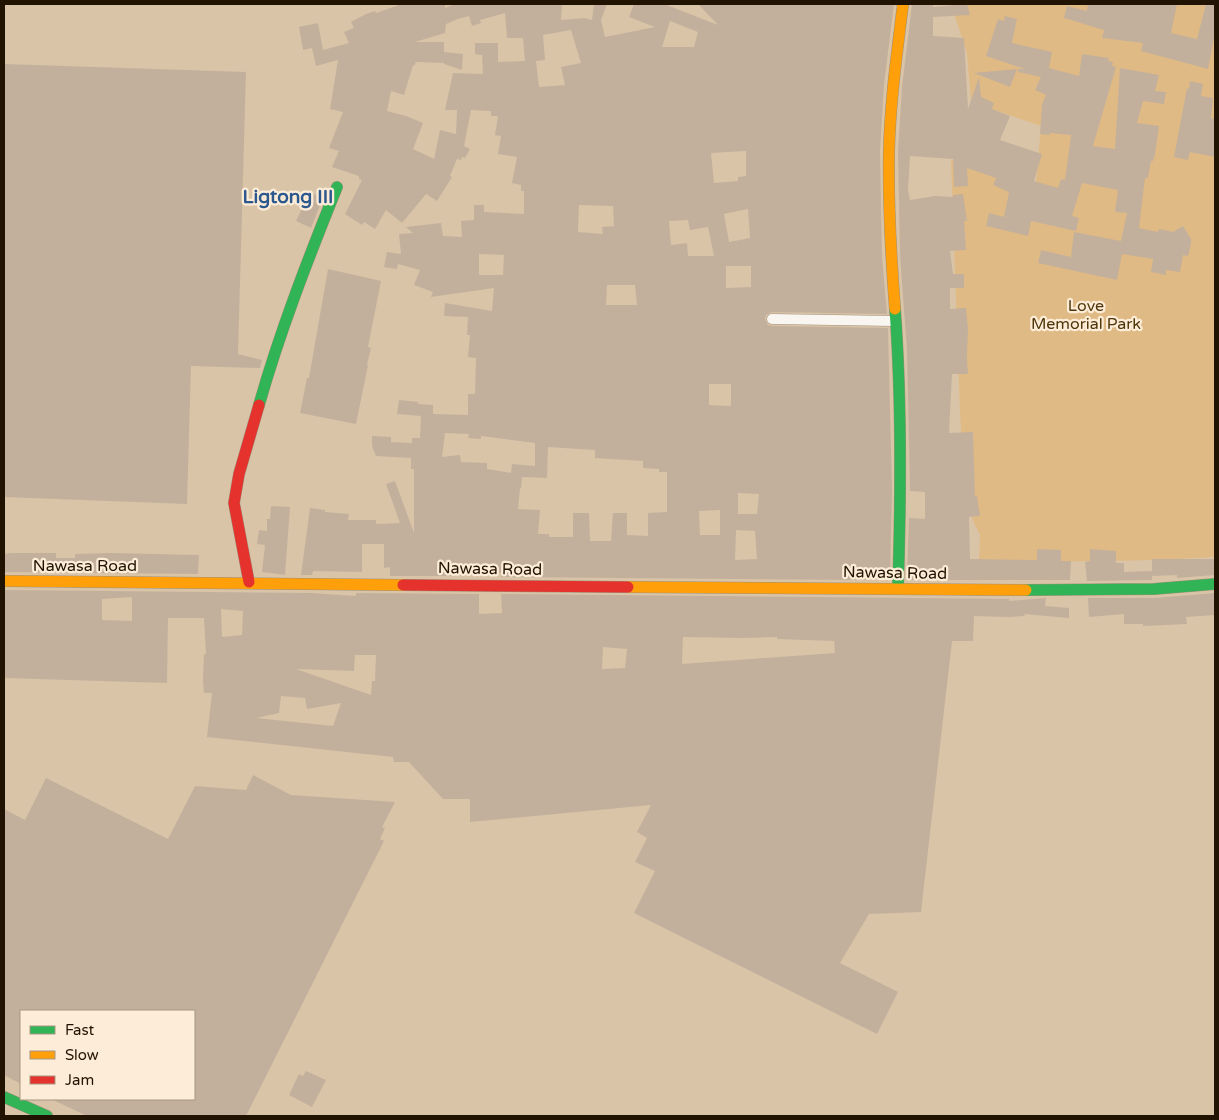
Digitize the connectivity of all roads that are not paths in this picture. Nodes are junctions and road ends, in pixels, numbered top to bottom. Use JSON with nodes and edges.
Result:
{"nodes":[{"id":1,"x":903,"y":4,"type":"edge"},
{"id":2,"x":337,"y":187,"type":"dead end"},
{"id":3,"x":772,"y":318,"type":"dead end"},
{"id":4,"x":895,"y":321,"type":"junction"},
{"id":5,"x":4,"y":581,"type":"edge"},
{"id":6,"x":250,"y":582,"type":"junction"},
{"id":7,"x":1215,"y":584,"type":"edge"},
{"id":8,"x":898,"y":588,"type":"junction"},
{"id":9,"x":4,"y":1097,"type":"edge"},
{"id":10,"x":47,"y":1116,"type":"edge"}],
"edges":[{"from":1,"to":4,"type":"street"},
{"from":2,"to":6,"type":"street"},
{"from":3,"to":4,"type":"street"},
{"from":4,"to":8,"type":"street"},
{"from":5,"to":6,"type":"street","name":"Nawasa Road"},
{"from":6,"to":8,"type":"street","name":"Nawasa Road"},
{"from":7,"to":8,"type":"street","name":"Nawasa Road"},
{"from":9,"to":10,"type":"street"}]}
